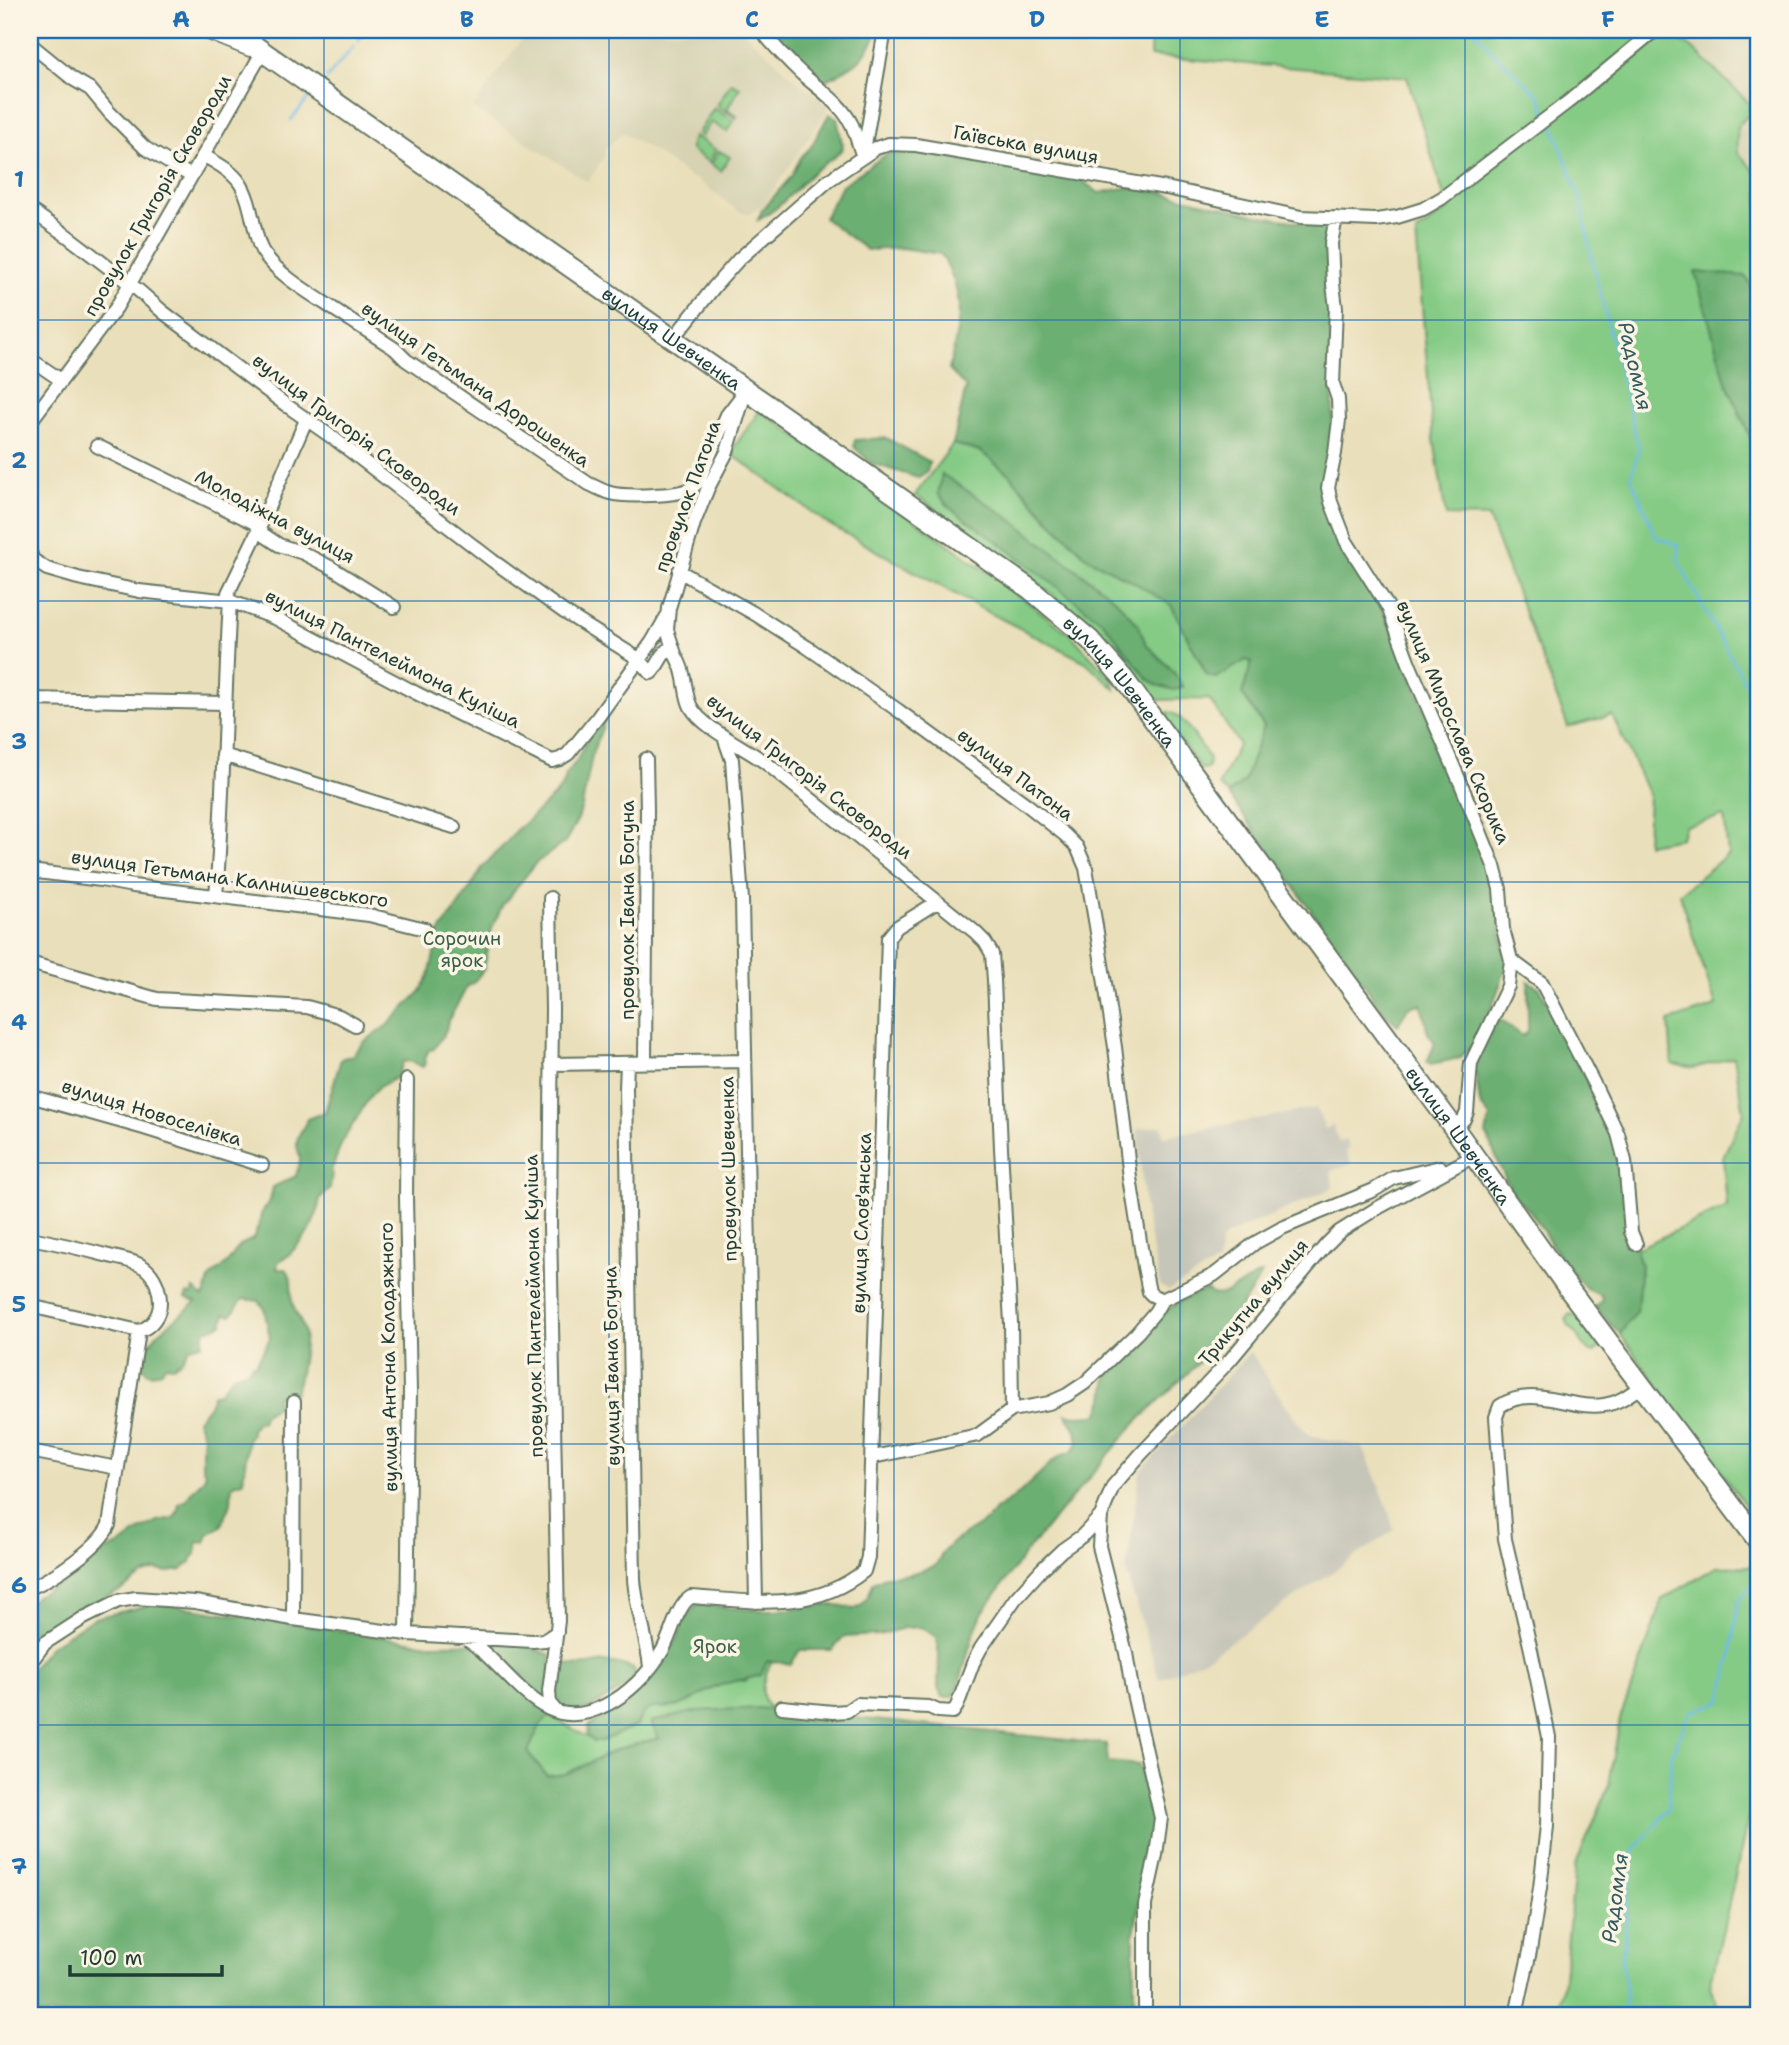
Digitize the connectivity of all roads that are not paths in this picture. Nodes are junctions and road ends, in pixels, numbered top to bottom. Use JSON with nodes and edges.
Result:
{"nodes":[{"id":1,"x":208,"y":30,"type":"edge"},
{"id":2,"x":232,"y":30,"type":"edge"},
{"id":3,"x":761,"y":30,"type":"edge"},
{"id":4,"x":885,"y":30,"type":"edge"},
{"id":5,"x":1655,"y":30,"type":"edge"},
{"id":6,"x":30,"y":44,"type":"edge"},
{"id":7,"x":261,"y":50,"type":"junction"},
{"id":8,"x":204,"y":156,"type":"junction"},
{"id":9,"x":863,"y":157,"type":"junction"},
{"id":10,"x":191,"y":176,"type":"junction"},
{"id":11,"x":30,"y":209,"type":"edge"},
{"id":12,"x":1336,"y":218,"type":"junction"},
{"id":13,"x":130,"y":285,"type":"junction"},
{"id":14,"x":673,"y":339,"type":"junction"},
{"id":15,"x":30,"y":359,"type":"edge"},
{"id":16,"x":61,"y":380,"type":"junction"},
{"id":17,"x":758,"y":397,"type":"junction"},
{"id":18,"x":306,"y":420,"type":"junction"},
{"id":19,"x":30,"y":422,"type":"edge"},
{"id":20,"x":97,"y":446,"type":"dead end"},
{"id":21,"x":258,"y":531,"type":"junction"},
{"id":22,"x":30,"y":553,"type":"edge"},
{"id":23,"x":35,"y":565,"type":"edge"},
{"id":24,"x":679,"y":571,"type":"junction"},
{"id":25,"x":230,"y":601,"type":"junction"},
{"id":26,"x":394,"y":607,"type":"dead end"},
{"id":27,"x":667,"y":616,"type":"junction"},
{"id":28,"x":675,"y":654,"type":"junction"},
{"id":29,"x":639,"y":659,"type":"junction"},
{"id":30,"x":651,"y":673,"type":"junction"},
{"id":31,"x":30,"y":699,"type":"edge"},
{"id":32,"x":608,"y":702,"type":"junction"},
{"id":33,"x":224,"y":704,"type":"junction"},
{"id":34,"x":724,"y":737,"type":"junction"},
{"id":35,"x":223,"y":755,"type":"junction"},
{"id":36,"x":646,"y":759,"type":"dead end"},
{"id":37,"x":454,"y":827,"type":"dead end"},
{"id":38,"x":30,"y":871,"type":"edge"},
{"id":39,"x":216,"y":896,"type":"junction"},
{"id":40,"x":550,"y":898,"type":"dead end"},
{"id":41,"x":937,"y":902,"type":"junction"},
{"id":42,"x":425,"y":929,"type":"dead end"},
{"id":43,"x":1511,"y":960,"type":"junction"},
{"id":44,"x":30,"y":963,"type":"edge"},
{"id":45,"x":355,"y":1025,"type":"dead end"},
{"id":46,"x":745,"y":1061,"type":"junction"},
{"id":47,"x":645,"y":1062,"type":"junction"},
{"id":48,"x":551,"y":1064,"type":"junction"},
{"id":49,"x":627,"y":1064,"type":"junction"},
{"id":50,"x":407,"y":1080,"type":"dead end"},
{"id":51,"x":30,"y":1096,"type":"edge"},
{"id":52,"x":1454,"y":1129,"type":"junction"},
{"id":53,"x":1474,"y":1156,"type":"junction"},
{"id":54,"x":262,"y":1166,"type":"dead end"},
{"id":55,"x":30,"y":1238,"type":"edge"},
{"id":56,"x":1636,"y":1244,"type":"dead end"},
{"id":57,"x":1162,"y":1300,"type":"junction"},
{"id":58,"x":30,"y":1306,"type":"edge"},
{"id":59,"x":139,"y":1331,"type":"junction"},
{"id":60,"x":1643,"y":1385,"type":"junction"},
{"id":61,"x":294,"y":1402,"type":"dead end"},
{"id":62,"x":1012,"y":1410,"type":"junction"},
{"id":63,"x":30,"y":1451,"type":"edge"},
{"id":64,"x":873,"y":1457,"type":"junction"},
{"id":65,"x":117,"y":1468,"type":"junction"},
{"id":66,"x":1101,"y":1516,"type":"junction"},
{"id":67,"x":1759,"y":1542,"type":"edge"},
{"id":68,"x":30,"y":1578,"type":"edge"},
{"id":69,"x":47,"y":1581,"type":"junction"},
{"id":70,"x":30,"y":1588,"type":"edge"},
{"id":71,"x":756,"y":1602,"type":"junction"},
{"id":72,"x":293,"y":1619,"type":"junction"},
{"id":73,"x":557,"y":1632,"type":"junction"},
{"id":74,"x":407,"y":1634,"type":"junction"},
{"id":75,"x":463,"y":1637,"type":"junction"},
{"id":76,"x":30,"y":1664,"type":"edge"},
{"id":77,"x":650,"y":1667,"type":"junction"},
{"id":78,"x":782,"y":1707,"type":"dead end"},
{"id":79,"x":556,"y":1711,"type":"junction"},
{"id":80,"x":1145,"y":2015,"type":"edge"},
{"id":81,"x":1516,"y":2015,"type":"edge"}],
"edges":[{"from":1,"to":7,"type":"main road","name":"вулиця Шевченка"},
{"from":2,"to":7,"type":"main road","name":"вулиця Шевченка"},
{"from":3,"to":9,"type":"street"},
{"from":4,"to":9,"type":"street"},
{"from":5,"to":12,"type":"street","name":"Гаївська вулиця"},
{"from":6,"to":10,"type":"street"},
{"from":7,"to":8,"type":"street","name":"провулок Григорія Сковороди"},
{"from":7,"to":14,"type":"main road","name":"вулиця Шевченка"},
{"from":8,"to":10,"type":"street","name":"провулок Григорія Сковороди"},
{"from":8,"to":17,"type":"street","name":"вулиця Гетьмана Дорошенка"},
{"from":9,"to":12,"type":"street","name":"Гаївська вулиця"},
{"from":9,"to":14,"type":"street","name":"Гаївська вулиця"},
{"from":10,"to":13,"type":"street","name":"провулок Григорія Сковороди"},
{"from":11,"to":13,"type":"street","name":"вулиця Григорія Сковороди"},
{"from":12,"to":43,"type":"street","name":"вулиця Мирослава Скорика"},
{"from":13,"to":16,"type":"street","name":"провулок Григорія Сковороди"},
{"from":13,"to":18,"type":"street","name":"вулиця Григорія Сковороди"},
{"from":14,"to":17,"type":"main road","name":"вулиця Шевченка"},
{"from":15,"to":16,"type":"street"},
{"from":16,"to":19,"type":"street","name":"провулок Григорія Сковороди"},
{"from":17,"to":24,"type":"street","name":"провулок Патона"},
{"from":17,"to":52,"type":"main road","name":"вулиця Шевченка"},
{"from":18,"to":21,"type":"street"},
{"from":18,"to":29,"type":"street","name":"вулиця Григорія Сковороди"},
{"from":20,"to":21,"type":"street","name":"Молодіжна вулиця"},
{"from":21,"to":25,"type":"street"},
{"from":21,"to":26,"type":"street","name":"Молодіжна вулиця"},
{"from":22,"to":23,"type":"street","name":"вулиця Пантелеймона Куліша"},
{"from":23,"to":25,"type":"street","name":"вулиця Пантелеймона Куліша"},
{"from":24,"to":27,"type":"street","name":"провулок Патона"},
{"from":24,"to":57,"type":"street","name":"вулиця Патона"},
{"from":25,"to":32,"type":"street","name":"вулиця Пантелеймона Куліша"},
{"from":25,"to":33,"type":"street"},
{"from":27,"to":28,"type":"street","name":"провулок Патона"},
{"from":27,"to":29,"type":"street","name":"провулок Патона"},
{"from":28,"to":30,"type":"street"},
{"from":28,"to":34,"type":"street","name":"вулиця Григорія Сковороди"},
{"from":29,"to":30,"type":"street","name":"вулиця Григорія Сковороди"},
{"from":29,"to":32,"type":"street","name":"вулиця Пантелеймона Куліша"},
{"from":30,"to":32,"type":"street"},
{"from":31,"to":33,"type":"street"},
{"from":33,"to":35,"type":"street"},
{"from":34,"to":41,"type":"street","name":"вулиця Григорія Сковороди"},
{"from":34,"to":46,"type":"street","name":"провулок Шевченка"},
{"from":35,"to":37,"type":"street"},
{"from":35,"to":39,"type":"street"},
{"from":36,"to":47,"type":"street","name":"провулок Івана Богуна"},
{"from":38,"to":39,"type":"street","name":"вулиця Гетьмана Калнишевського"},
{"from":39,"to":42,"type":"street","name":"вулиця Гетьмана Калнишевського"},
{"from":40,"to":48,"type":"street","name":"провулок Пантелеймона Куліша"},
{"from":41,"to":62,"type":"street","name":"вулиця Григорія Сковороди"},
{"from":41,"to":64,"type":"street","name":"вулиця Слов'янська"},
{"from":43,"to":52,"type":"street","name":"вулиця Мирослава Скорика"},
{"from":43,"to":56,"type":"street"},
{"from":44,"to":45,"type":"street"},
{"from":46,"to":47,"type":"street"},
{"from":46,"to":71,"type":"street","name":"провулок Шевченка"},
{"from":47,"to":49,"type":"street"},
{"from":48,"to":49,"type":"street"},
{"from":48,"to":73,"type":"street","name":"провулок Пантелеймона Куліша"},
{"from":49,"to":77,"type":"street","name":"вулиця Івана Богуна"},
{"from":50,"to":74,"type":"street","name":"вулиця Антона Колодяжного"},
{"from":51,"to":54,"type":"street","name":"вулиця Новоселівка"},
{"from":52,"to":53,"type":"main road","name":"вулиця Шевченка"},
{"from":53,"to":57,"type":"street"},
{"from":53,"to":60,"type":"main road","name":"вулиця Шевченка"},
{"from":53,"to":66,"type":"street","name":"Трикутна вулиця"},
{"from":55,"to":59,"type":"street"},
{"from":57,"to":62,"type":"street"},
{"from":58,"to":59,"type":"street"},
{"from":59,"to":65,"type":"street"},
{"from":60,"to":67,"type":"main road","name":"вулиця Шевченка"},
{"from":60,"to":81,"type":"street"},
{"from":61,"to":72,"type":"street"},
{"from":62,"to":64,"type":"street"},
{"from":63,"to":65,"type":"street"},
{"from":64,"to":71,"type":"street","name":"вулиця Слов'янська"},
{"from":65,"to":69,"type":"street"},
{"from":66,"to":78,"type":"street","name":"Трикутна вулиця"},
{"from":66,"to":80,"type":"street","name":"Трикутна вулиця"},
{"from":68,"to":69,"type":"street"},
{"from":69,"to":70,"type":"street"},
{"from":71,"to":77,"type":"street"},
{"from":72,"to":74,"type":"street"},
{"from":72,"to":76,"type":"street"},
{"from":73,"to":75,"type":"street"},
{"from":73,"to":79,"type":"street","name":"провулок Пантелеймона Куліша"},
{"from":74,"to":75,"type":"street"},
{"from":75,"to":79,"type":"street"},
{"from":77,"to":79,"type":"street"}]}
